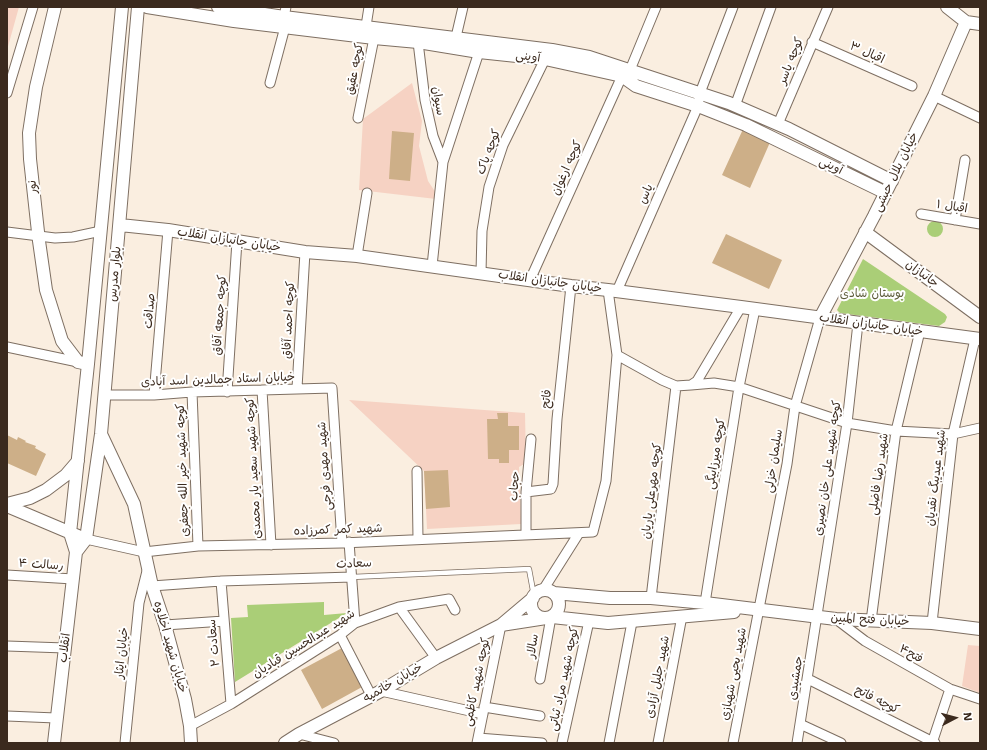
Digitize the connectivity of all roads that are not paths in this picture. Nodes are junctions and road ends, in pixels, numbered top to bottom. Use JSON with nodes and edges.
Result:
{"nodes":[{"id":1,"x":33,"y":7,"type":"edge"},
{"id":2,"x":56,"y":7,"type":"edge"},
{"id":3,"x":122,"y":7,"type":"edge"},
{"id":4,"x":138,"y":7,"type":"edge"},
{"id":5,"x":147,"y":7,"type":"edge"},
{"id":6,"x":218,"y":7,"type":"edge"},
{"id":7,"x":369,"y":7,"type":"edge"},
{"id":8,"x":462,"y":7,"type":"edge"},
{"id":9,"x":656,"y":7,"type":"edge"},
{"id":10,"x":732,"y":7,"type":"edge"},
{"id":11,"x":771,"y":7,"type":"edge"},
{"id":12,"x":828,"y":7,"type":"edge"},
{"id":13,"x":947,"y":7,"type":"edge"},
{"id":14,"x":285,"y":17,"type":"edge"},
{"id":15,"x":966,"y":22,"type":"junction"},
{"id":16,"x":980,"y":24,"type":"edge"},
{"id":17,"x":366,"y":26,"type":"junction"},
{"id":18,"x":456,"y":37,"type":"junction"},
{"id":19,"x":374,"y":38,"type":"junction"},
{"id":20,"x":418,"y":42,"type":"junction"},
{"id":21,"x":812,"y":42,"type":"junction"},
{"id":22,"x":479,"y":52,"type":"junction"},
{"id":23,"x":548,"y":54,"type":"junction"},
{"id":24,"x":10,"y":69,"type":"edge"},
{"id":25,"x":626,"y":73,"type":"junction"},
{"id":26,"x":270,"y":84,"type":"dead end"},
{"id":27,"x":912,"y":86,"type":"dead end"},
{"id":28,"x":7,"y":93,"type":"edge"},
{"id":29,"x":700,"y":93,"type":"junction"},
{"id":30,"x":934,"y":96,"type":"junction"},
{"id":31,"x":698,"y":106,"type":"junction"},
{"id":32,"x":735,"y":106,"type":"junction"},
{"id":33,"x":358,"y":118,"type":"dead end"},
{"id":34,"x":980,"y":118,"type":"edge"},
{"id":35,"x":778,"y":124,"type":"junction"},
{"id":36,"x":965,"y":160,"type":"dead end"},
{"id":37,"x":443,"y":162,"type":"junction"},
{"id":38,"x":892,"y":181,"type":"junction"},
{"id":39,"x":367,"y":193,"type":"dead end"},
{"id":40,"x":886,"y":193,"type":"junction"},
{"id":41,"x":921,"y":214,"type":"dead end"},
{"id":42,"x":955,"y":220,"type":"junction"},
{"id":43,"x":980,"y":224,"type":"edge"},
{"id":44,"x":120,"y":225,"type":"junction"},
{"id":45,"x":168,"y":230,"type":"junction"},
{"id":46,"x":101,"y":231,"type":"junction"},
{"id":47,"x":7,"y":232,"type":"edge"},
{"id":48,"x":865,"y":232,"type":"junction"},
{"id":49,"x":38,"y":235,"type":"junction"},
{"id":50,"x":237,"y":241,"type":"junction"},
{"id":51,"x":305,"y":252,"type":"junction"},
{"id":52,"x":357,"y":256,"type":"junction"},
{"id":53,"x":432,"y":266,"type":"junction"},
{"id":54,"x":481,"y":273,"type":"junction"},
{"id":55,"x":530,"y":280,"type":"junction"},
{"id":56,"x":571,"y":286,"type":"junction"},
{"id":57,"x":612,"y":290,"type":"junction"},
{"id":58,"x":741,"y":307,"type":"junction"},
{"id":59,"x":755,"y":309,"type":"junction"},
{"id":60,"x":93,"y":315,"type":"junction"},
{"id":61,"x":980,"y":317,"type":"edge"},
{"id":62,"x":112,"y":318,"type":"junction"},
{"id":63,"x":820,"y":318,"type":"junction"},
{"id":64,"x":858,"y":323,"type":"junction"},
{"id":65,"x":920,"y":331,"type":"junction"},
{"id":66,"x":977,"y":339,"type":"edge"},
{"id":67,"x":7,"y":347,"type":"edge"},
{"id":68,"x":617,"y":355,"type":"junction"},
{"id":69,"x":83,"y":363,"type":"junction"},
{"id":70,"x":691,"y":385,"type":"junction"},
{"id":71,"x":676,"y":386,"type":"junction"},
{"id":72,"x":738,"y":387,"type":"junction"},
{"id":73,"x":298,"y":388,"type":"junction"},
{"id":74,"x":332,"y":388,"type":"joint"},
{"id":75,"x":262,"y":390,"type":"junction"},
{"id":76,"x":192,"y":392,"type":"junction"},
{"id":77,"x":227,"y":392,"type":"junction"},
{"id":78,"x":104,"y":394,"type":"junction"},
{"id":79,"x":154,"y":395,"type":"junction"},
{"id":80,"x":795,"y":406,"type":"junction"},
{"id":81,"x":847,"y":423,"type":"junction"},
{"id":82,"x":980,"y":428,"type":"edge"},
{"id":83,"x":896,"y":431,"type":"junction"},
{"id":84,"x":101,"y":434,"type":"junction"},
{"id":85,"x":953,"y":434,"type":"junction"},
{"id":86,"x":531,"y":438,"type":"dead end"},
{"id":87,"x":78,"y":461,"type":"junction"},
{"id":88,"x":417,"y":471,"type":"dead end"},
{"id":89,"x":526,"y":492,"type":"junction"},
{"id":90,"x":7,"y":505,"type":"edge"},
{"id":91,"x":70,"y":533,"type":"junction"},
{"id":92,"x":579,"y":533,"type":"junction"},
{"id":93,"x":526,"y":534,"type":"junction"},
{"id":94,"x":86,"y":539,"type":"junction"},
{"id":95,"x":418,"y":539,"type":"junction"},
{"id":96,"x":346,"y":543,"type":"junction"},
{"id":97,"x":271,"y":545,"type":"junction"},
{"id":98,"x":198,"y":546,"type":"junction"},
{"id":99,"x":76,"y":552,"type":"junction"},
{"id":100,"x":144,"y":552,"type":"junction"},
{"id":101,"x":148,"y":567,"type":"junction"},
{"id":102,"x":7,"y":575,"type":"edge"},
{"id":103,"x":352,"y":577,"type":"junction"},
{"id":104,"x":73,"y":579,"type":"junction"},
{"id":105,"x":221,"y":581,"type":"junction"},
{"id":106,"x":152,"y":586,"type":"junction"},
{"id":107,"x":541,"y":594,"type":"junction"},
{"id":108,"x":651,"y":598,"type":"junction"},
{"id":109,"x":705,"y":603,"type":"junction"},
{"id":110,"x":400,"y":607,"type":"junction"},
{"id":111,"x":455,"y":610,"type":"dead end"},
{"id":112,"x":759,"y":610,"type":"junction"},
{"id":113,"x":682,"y":616,"type":"junction"},
{"id":114,"x":818,"y":616,"type":"junction"},
{"id":115,"x":550,"y":617,"type":"junction"},
{"id":116,"x":836,"y":619,"type":"junction"},
{"id":117,"x":224,"y":621,"type":"junction"},
{"id":118,"x":589,"y":621,"type":"junction"},
{"id":119,"x":871,"y":621,"type":"junction"},
{"id":120,"x":632,"y":622,"type":"junction"},
{"id":121,"x":355,"y":623,"type":"junction"},
{"id":122,"x":932,"y":623,"type":"junction"},
{"id":123,"x":165,"y":625,"type":"junction"},
{"id":124,"x":502,"y":625,"type":"junction"},
{"id":125,"x":980,"y":629,"type":"edge"},
{"id":126,"x":340,"y":635,"type":"junction"},
{"id":127,"x":7,"y":646,"type":"edge"},
{"id":128,"x":65,"y":648,"type":"junction"},
{"id":129,"x":436,"y":658,"type":"junction"},
{"id":130,"x":540,"y":679,"type":"dead end"},
{"id":131,"x":808,"y":679,"type":"junction"},
{"id":132,"x":950,"y":689,"type":"junction"},
{"id":133,"x":376,"y":693,"type":"junction"},
{"id":134,"x":980,"y":699,"type":"edge"},
{"id":135,"x":231,"y":704,"type":"junction"},
{"id":136,"x":484,"y":711,"type":"junction"},
{"id":137,"x":7,"y":716,"type":"edge"},
{"id":138,"x":540,"y":716,"type":"dead end"},
{"id":139,"x":56,"y":718,"type":"junction"},
{"id":140,"x":800,"y":724,"type":"junction"},
{"id":141,"x":190,"y":726,"type":"junction"},
{"id":142,"x":299,"y":734,"type":"junction"},
{"id":143,"x":477,"y":741,"type":"edge"},
{"id":144,"x":54,"y":743,"type":"edge"},
{"id":145,"x":124,"y":743,"type":"edge"},
{"id":146,"x":191,"y":743,"type":"edge"},
{"id":147,"x":286,"y":743,"type":"edge"},
{"id":148,"x":334,"y":743,"type":"edge"},
{"id":149,"x":542,"y":743,"type":"edge"},
{"id":150,"x":562,"y":743,"type":"edge"},
{"id":151,"x":610,"y":743,"type":"edge"},
{"id":152,"x":658,"y":743,"type":"edge"},
{"id":153,"x":733,"y":743,"type":"edge"},
{"id":154,"x":797,"y":743,"type":"edge"},
{"id":155,"x":841,"y":743,"type":"edge"},
{"id":156,"x":933,"y":743,"type":"edge"}],
"edges":[{"from":1,"to":24,"type":"street"},
{"from":2,"to":49,"type":"street","name":"نور"},
{"from":3,"to":46,"type":"street","name":"بلوار مدرس"},
{"from":4,"to":44,"type":"street","name":"بلوار مدرس"},
{"from":5,"to":14,"type":"street","name":"آوینی"},
{"from":6,"to":14,"type":"street","name":"آوینی"},
{"from":7,"to":17,"type":"street"},
{"from":8,"to":18,"type":"street"},
{"from":9,"to":25,"type":"street","name":"کوچه ارغوان"},
{"from":10,"to":29,"type":"street","name":"یاس"},
{"from":11,"to":32,"type":"street"},
{"from":12,"to":21,"type":"street","name":"کوچه یاسر"},
{"from":13,"to":15,"type":"street"},
{"from":14,"to":17,"type":"street","name":"آوینی"},
{"from":14,"to":19,"type":"street","name":"آوینی"},
{"from":14,"to":26,"type":"street"},
{"from":15,"to":16,"type":"street"},
{"from":15,"to":30,"type":"street","name":"خیابان بلال حبشی"},
{"from":17,"to":18,"type":"street","name":"آوینی"},
{"from":17,"to":19,"type":"street","name":"کوچه عقیق"},
{"from":18,"to":22,"type":"street"},
{"from":18,"to":23,"type":"street","name":"آوینی"},
{"from":19,"to":20,"type":"street","name":"آوینی"},
{"from":19,"to":33,"type":"street","name":"کوچه عقیق"},
{"from":20,"to":22,"type":"street","name":"آوینی"},
{"from":20,"to":37,"type":"street","name":"سیوان"},
{"from":21,"to":27,"type":"street","name":"اقبال ۳"},
{"from":21,"to":35,"type":"street","name":"کوچه یاسر"},
{"from":22,"to":23,"type":"street","name":"آوینی"},
{"from":22,"to":37,"type":"street"},
{"from":23,"to":25,"type":"street","name":"آوینی"},
{"from":23,"to":54,"type":"street","name":"کوچه پاک"},
{"from":24,"to":28,"type":"street"},
{"from":25,"to":29,"type":"street","name":"آوینی"},
{"from":25,"to":31,"type":"street","name":"آوینی"},
{"from":25,"to":55,"type":"street","name":"کوچه ارغوان"},
{"from":29,"to":31,"type":"street","name":"یاس"},
{"from":29,"to":32,"type":"street","name":"آوینی"},
{"from":30,"to":34,"type":"street"},
{"from":30,"to":38,"type":"street","name":"خیابان بلال حبشی"},
{"from":31,"to":40,"type":"street","name":"آوینی"},
{"from":31,"to":57,"type":"street","name":"یاس"},
{"from":32,"to":35,"type":"street","name":"آوینی"},
{"from":35,"to":38,"type":"street","name":"آوینی"},
{"from":36,"to":42,"type":"street"},
{"from":37,"to":53,"type":"street"},
{"from":38,"to":40,"type":"street","name":"خیابان بلال حبشی"},
{"from":39,"to":52,"type":"street"},
{"from":40,"to":48,"type":"street","name":"خیابان بلال حبشی"},
{"from":41,"to":42,"type":"street","name":"اقبال ۱"},
{"from":42,"to":43,"type":"street","name":"اقبال ۱"},
{"from":44,"to":45,"type":"street","name":"خیابان جانبازان انقلاب"},
{"from":44,"to":62,"type":"street","name":"بلوار مدرس"},
{"from":45,"to":50,"type":"street","name":"خیابان جانبازان انقلاب"},
{"from":45,"to":79,"type":"street","name":"صداقت"},
{"from":46,"to":49,"type":"street"},
{"from":46,"to":60,"type":"street","name":"بلوار مدرس"},
{"from":47,"to":49,"type":"street"},
{"from":48,"to":61,"type":"street","name":"جانبازان"},
{"from":48,"to":63,"type":"street","name":"خیابان بلال حبشی"},
{"from":49,"to":69,"type":"street","name":"نور"},
{"from":50,"to":51,"type":"street","name":"خیابان جانبازان انقلاب"},
{"from":50,"to":77,"type":"street","name":"کوچه جمعه آفاق"},
{"from":51,"to":52,"type":"street","name":"خیابان جانبازان انقلاب"},
{"from":51,"to":73,"type":"street","name":"کوچه احمد آفاق"},
{"from":52,"to":53,"type":"street","name":"خیابان جانبازان انقلاب"},
{"from":53,"to":54,"type":"street","name":"خیابان جانبازان انقلاب"},
{"from":54,"to":55,"type":"street","name":"خیابان جانبازان انقلاب"},
{"from":55,"to":56,"type":"street","name":"خیابان جانبازان انقلاب"},
{"from":56,"to":57,"type":"street","name":"خیابان جانبازان انقلاب"},
{"from":56,"to":89,"type":"street","name":"فاتح"},
{"from":57,"to":58,"type":"street","name":"خیابان جانبازان انقلاب"},
{"from":57,"to":68,"type":"street"},
{"from":58,"to":59,"type":"street","name":"خیابان جانبازان انقلاب"},
{"from":58,"to":70,"type":"street"},
{"from":59,"to":63,"type":"street","name":"خیابان جانبازان انقلاب"},
{"from":59,"to":72,"type":"street","name":"کوچه میرزابیگی"},
{"from":60,"to":62,"type":"street"},
{"from":60,"to":69,"type":"street","name":"بلوار مدرس"},
{"from":62,"to":78,"type":"street","name":"بلوار مدرس"},
{"from":63,"to":64,"type":"street","name":"خیابان جانبازان انقلاب"},
{"from":63,"to":80,"type":"street","name":"سلیمان خزلی"},
{"from":64,"to":65,"type":"street","name":"خیابان جانبازان انقلاب"},
{"from":64,"to":81,"type":"street","name":"کوچه شهید علی خان نصیری"},
{"from":65,"to":66,"type":"street","name":"خیابان جانبازان انقلاب"},
{"from":65,"to":83,"type":"street","name":"شهید رضا فاضلی"},
{"from":66,"to":85,"type":"street","name":"شهید عیدیبگ نقدیان"},
{"from":67,"to":69,"type":"street"},
{"from":68,"to":71,"type":"street"},
{"from":68,"to":92,"type":"street","name":"شهید کمر کمرزاده"},
{"from":69,"to":87,"type":"street","name":"بلوار مدرس"},
{"from":70,"to":71,"type":"street"},
{"from":70,"to":72,"type":"street"},
{"from":71,"to":108,"type":"street","name":"کوچه مهرعلی یاریان"},
{"from":72,"to":80,"type":"street"},
{"from":72,"to":109,"type":"street","name":"کوچه میرزابیگی"},
{"from":73,"to":74,"type":"street","name":"خیابان استاد جمالدین اسد آبادی"},
{"from":73,"to":75,"type":"street","name":"خیابان استاد جمالدین اسد آبادی"},
{"from":74,"to":96,"type":"street","name":"شهید مهدی فرجی"},
{"from":75,"to":77,"type":"street","name":"خیابان استاد جمالدین اسد آبادی"},
{"from":75,"to":97,"type":"street","name":"کوچه شهید سعید یار محمدی"},
{"from":76,"to":77,"type":"street","name":"خیابان استاد جمالدین اسد آبادی"},
{"from":76,"to":79,"type":"street","name":"خیابان استاد جمالدین اسد آبادی"},
{"from":76,"to":98,"type":"street","name":"کوچه شهید خیر الله جعفری"},
{"from":78,"to":79,"type":"street","name":"خیابان استاد جمالدین اسد آبادی"},
{"from":78,"to":84,"type":"street","name":"بلوار مدرس"},
{"from":80,"to":81,"type":"street"},
{"from":80,"to":112,"type":"street","name":"سلیمان خزلی"},
{"from":81,"to":83,"type":"street"},
{"from":81,"to":114,"type":"street","name":"کوچه شهید علی خان نصیری"},
{"from":82,"to":85,"type":"street"},
{"from":83,"to":85,"type":"street"},
{"from":83,"to":119,"type":"street","name":"شهید رضا فاضلی"},
{"from":84,"to":94,"type":"street","name":"بلوار مدرس"},
{"from":84,"to":100,"type":"street","name":"خیابان شهید اخلاوه"},
{"from":85,"to":122,"type":"street","name":"شهید عیدیبگ نقدیان"},
{"from":86,"to":89,"type":"street","name":"حجاب"},
{"from":87,"to":90,"type":"street"},
{"from":87,"to":91,"type":"street","name":"بلوار مدرس"},
{"from":88,"to":95,"type":"street"},
{"from":89,"to":93,"type":"street","name":"حجاب"},
{"from":90,"to":91,"type":"street"},
{"from":91,"to":94,"type":"street"},
{"from":91,"to":99,"type":"street","name":"انقلاب"},
{"from":92,"to":93,"type":"street","name":"شهید کمر کمرزاده"},
{"from":92,"to":107,"type":"street"},
{"from":93,"to":95,"type":"street","name":"شهید کمر کمرزاده"},
{"from":94,"to":99,"type":"street"},
{"from":94,"to":100,"type":"street","name":"شهید کمر کمرزاده"},
{"from":95,"to":96,"type":"street","name":"شهید کمر کمرزاده"},
{"from":96,"to":97,"type":"street","name":"شهید کمر کمرزاده"},
{"from":96,"to":103,"type":"street","name":"شهید مهدی فرجی"},
{"from":97,"to":98,"type":"street","name":"شهید کمر کمرزاده"},
{"from":98,"to":100,"type":"street","name":"شهید کمر کمرزاده"},
{"from":99,"to":104,"type":"street","name":"انقلاب"},
{"from":100,"to":101,"type":"street","name":"خیابان شهید اخلاوه"},
{"from":101,"to":106,"type":"street","name":"خیابان شهید اخلاوه"},
{"from":101,"to":145,"type":"street","name":"خیابان ایثار"},
{"from":102,"to":104,"type":"street","name":"رسالت ۴"},
{"from":103,"to":105,"type":"street","name":"سعادت"},
{"from":103,"to":107,"type":"lane","name":"سعادت"},
{"from":103,"to":121,"type":"street","name":"شهید مهدی فرجی"},
{"from":104,"to":128,"type":"street","name":"انقلاب"},
{"from":105,"to":106,"type":"street","name":"سعادت"},
{"from":105,"to":117,"type":"street","name":"سعادت ۲"},
{"from":106,"to":123,"type":"street","name":"خیابان شهید اخلاوه"},
{"from":107,"to":108,"type":"street","name":"خیابان فتح المبین"},
{"from":107,"to":115,"type":"street"},
{"from":107,"to":115,"type":"street"},
{"from":107,"to":124,"type":"street","name":"خیابان خاتمیه"},
{"from":108,"to":109,"type":"street","name":"خیابان فتح المبین"},
{"from":109,"to":112,"type":"street","name":"خیابان فتح المبین"},
{"from":110,"to":111,"type":"street","name":"شهید عبدالحسین قبادیان"},
{"from":110,"to":121,"type":"street","name":"شهید عبدالحسین قبادیان"},
{"from":110,"to":129,"type":"street"},
{"from":112,"to":113,"type":"street","name":"خیابان فتح المبین"},
{"from":112,"to":114,"type":"street","name":"خیابان فتح المبین"},
{"from":112,"to":153,"type":"street","name":"شهید یحیی شهبازی"},
{"from":113,"to":120,"type":"street","name":"خیابان فتح المبین"},
{"from":113,"to":152,"type":"street","name":"شهید جلیل آزادی"},
{"from":114,"to":116,"type":"street","name":"خیابان فتح المبین"},
{"from":114,"to":131,"type":"street","name":"جمشیدی"},
{"from":115,"to":118,"type":"street","name":"خیابان فتح المبین"},
{"from":115,"to":124,"type":"street","name":"خیابان خاتمیه"},
{"from":115,"to":130,"type":"street","name":"سالار"},
{"from":116,"to":119,"type":"street","name":"خیابان فتح المبین"},
{"from":116,"to":132,"type":"street","name":"فتح۴"},
{"from":117,"to":123,"type":"street"},
{"from":117,"to":135,"type":"street","name":"سعادت ۲"},
{"from":118,"to":120,"type":"street","name":"خیابان فتح المبین"},
{"from":118,"to":150,"type":"street","name":"کوچه شهید مراد ثباتی"},
{"from":119,"to":122,"type":"street","name":"خیابان فتح المبین"},
{"from":120,"to":151,"type":"street"},
{"from":121,"to":126,"type":"street","name":"شهید عبدالحسین قبادیان"},
{"from":122,"to":125,"type":"street","name":"خیابان فتح المبین"},
{"from":123,"to":141,"type":"street","name":"خیابان شهید اخلاوه"},
{"from":124,"to":129,"type":"street","name":"خیابان خاتمیه"},
{"from":124,"to":136,"type":"street","name":"کوچه شهید کاظمی"},
{"from":126,"to":133,"type":"street"},
{"from":126,"to":135,"type":"street","name":"شهید عبدالحسین قبادیان"},
{"from":127,"to":128,"type":"street"},
{"from":128,"to":139,"type":"street","name":"انقلاب"},
{"from":129,"to":133,"type":"street","name":"خیابان خاتمیه"},
{"from":131,"to":140,"type":"street","name":"جمشیدی"},
{"from":131,"to":156,"type":"street","name":"کوچه فاتح"},
{"from":132,"to":134,"type":"street","name":"فتح۴"},
{"from":132,"to":156,"type":"street"},
{"from":133,"to":136,"type":"street"},
{"from":133,"to":142,"type":"street","name":"خیابان خاتمیه"},
{"from":135,"to":141,"type":"street","name":"شهید عبدالحسین قبادیان"},
{"from":136,"to":138,"type":"street"},
{"from":136,"to":143,"type":"street","name":"کوچه شهید کاظمی"},
{"from":137,"to":139,"type":"street"},
{"from":139,"to":144,"type":"street","name":"انقلاب"},
{"from":140,"to":154,"type":"street","name":"جمشیدی"},
{"from":140,"to":155,"type":"street"},
{"from":141,"to":146,"type":"street","name":"خیابان شهید اخلاوه"},
{"from":142,"to":147,"type":"street","name":"خیابان خاتمیه"},
{"from":142,"to":148,"type":"street"},
{"from":143,"to":149,"type":"street"}]}
